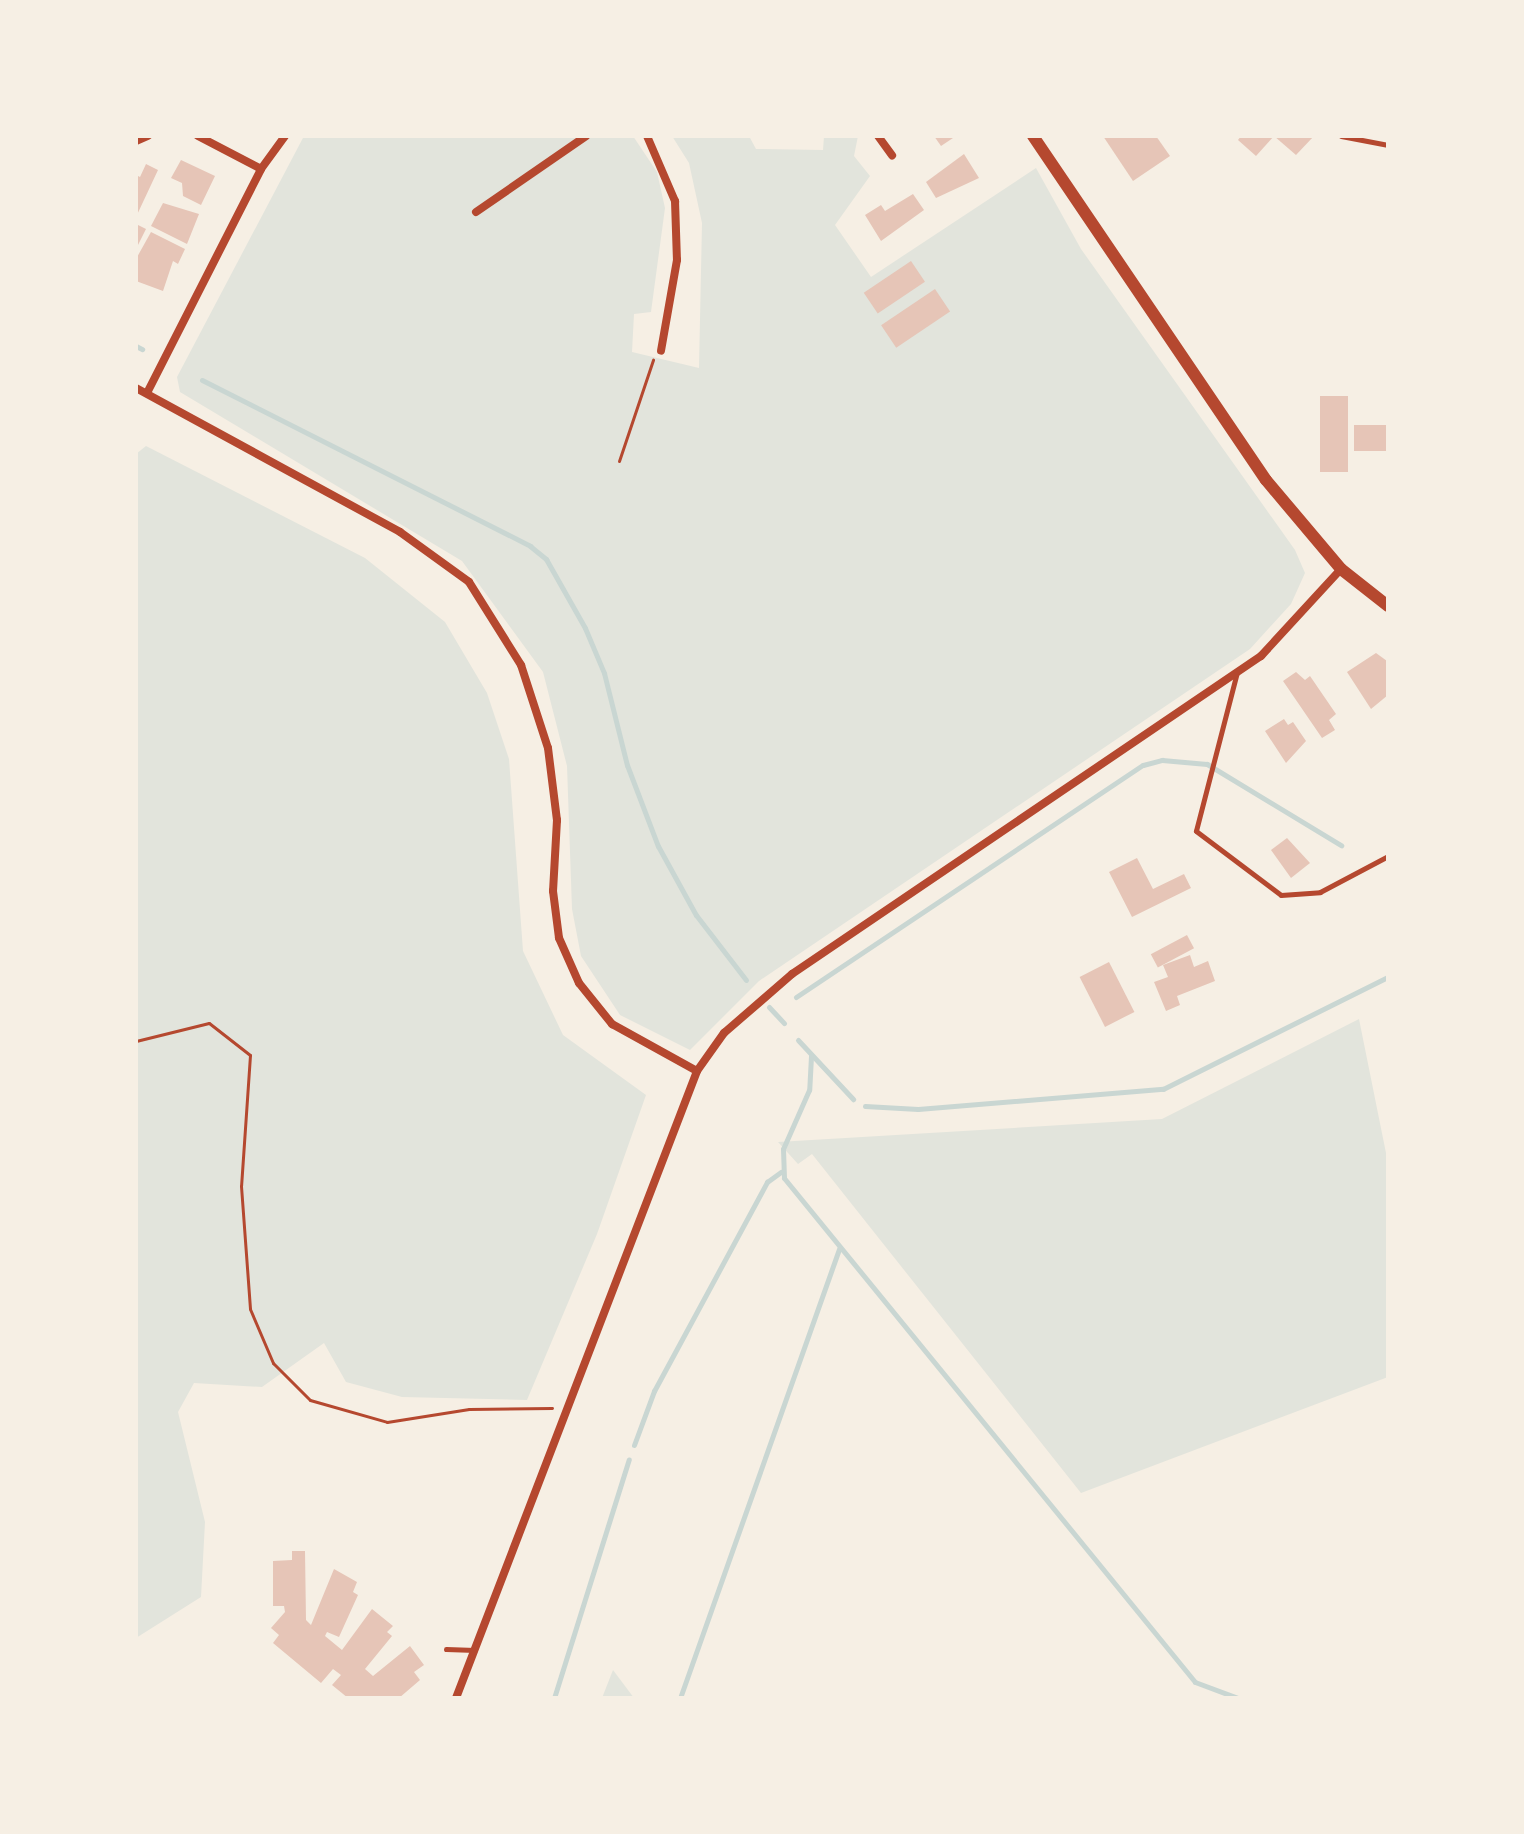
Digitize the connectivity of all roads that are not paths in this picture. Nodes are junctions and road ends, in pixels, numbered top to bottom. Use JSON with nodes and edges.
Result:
{"nodes":[{"id":1,"x":148,"y":136,"type":"edge"},
{"id":2,"x":198,"y":136,"type":"edge"},
{"id":3,"x":285,"y":136,"type":"edge"},
{"id":4,"x":586,"y":136,"type":"edge"},
{"id":5,"x":647,"y":136,"type":"edge"},
{"id":6,"x":878,"y":136,"type":"edge"},
{"id":7,"x":1033,"y":136,"type":"edge"},
{"id":8,"x":1341,"y":136,"type":"edge"},
{"id":9,"x":136,"y":141,"type":"edge"},
{"id":10,"x":1388,"y":145,"type":"edge"},
{"id":11,"x":892,"y":155,"type":"dead end"},
{"id":12,"x":261,"y":169,"type":"junction"},
{"id":13,"x":476,"y":212,"type":"dead end"},
{"id":14,"x":661,"y":351,"type":"road end"},
{"id":15,"x":136,"y":388,"type":"edge"},
{"id":16,"x":147,"y":393,"type":"junction"},
{"id":17,"x":1341,"y":569,"type":"junction"},
{"id":18,"x":1388,"y":606,"type":"edge"},
{"id":19,"x":1237,"y":672,"type":"junction"},
{"id":20,"x":1388,"y":856,"type":"edge"},
{"id":21,"x":697,"y":1071,"type":"junction"},
{"id":22,"x":446,"y":1649,"type":"dead end"},
{"id":23,"x":476,"y":1650,"type":"junction"},
{"id":24,"x":456,"y":1698,"type":"edge"}],
"edges":[{"from":1,"to":9,"type":"street"},
{"from":2,"to":12,"type":"street"},
{"from":3,"to":12,"type":"street"},
{"from":4,"to":13,"type":"street"},
{"from":5,"to":14,"type":"street"},
{"from":6,"to":11,"type":"street"},
{"from":7,"to":17,"type":"street"},
{"from":8,"to":10,"type":"lane"},
{"from":12,"to":16,"type":"street"},
{"from":15,"to":16,"type":"street"},
{"from":16,"to":21,"type":"street"},
{"from":17,"to":18,"type":"street"},
{"from":17,"to":19,"type":"street"},
{"from":19,"to":20,"type":"lane"},
{"from":19,"to":21,"type":"street"},
{"from":21,"to":23,"type":"street"},
{"from":22,"to":23,"type":"lane"},
{"from":23,"to":24,"type":"street"}]}
